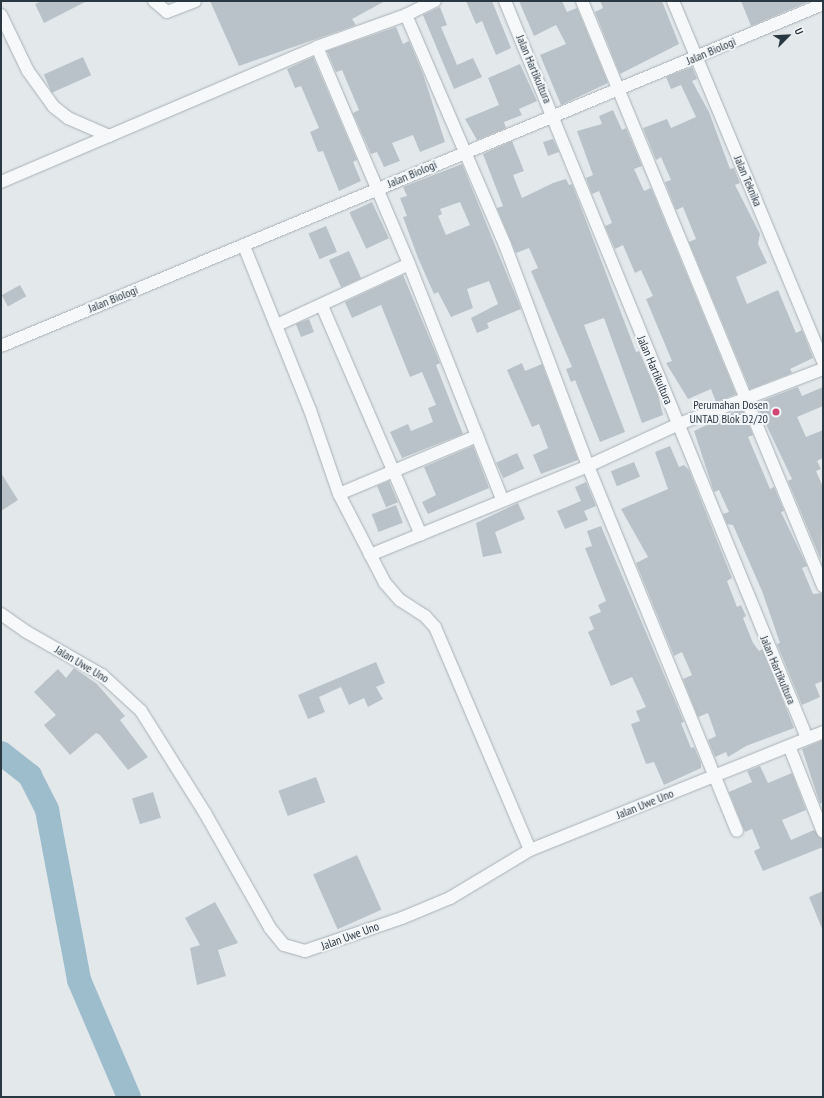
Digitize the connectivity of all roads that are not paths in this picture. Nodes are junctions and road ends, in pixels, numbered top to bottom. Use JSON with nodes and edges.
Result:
{"nodes":[{"id":1,"x":154,"y":1,"type":"edge"},
{"id":2,"x":195,"y":1,"type":"edge"},
{"id":3,"x":435,"y":1,"type":"edge"},
{"id":4,"x":505,"y":1,"type":"edge"},
{"id":5,"x":582,"y":1,"type":"edge"},
{"id":6,"x":673,"y":1,"type":"edge"},
{"id":7,"x":823,"y":4,"type":"edge"},
{"id":8,"x":1,"y":15,"type":"edge"},
{"id":9,"x":406,"y":15,"type":"junction"},
{"id":10,"x":317,"y":47,"type":"junction"},
{"id":11,"x":697,"y":57,"type":"junction"},
{"id":12,"x":618,"y":88,"type":"junction"},
{"id":13,"x":554,"y":114,"type":"junction"},
{"id":14,"x":109,"y":136,"type":"junction"},
{"id":15,"x":462,"y":152,"type":"junction"},
{"id":16,"x":1,"y":182,"type":"edge"},
{"id":17,"x":379,"y":189,"type":"junction"},
{"id":18,"x":244,"y":246,"type":"junction"},
{"id":19,"x":409,"y":264,"type":"junction"},
{"id":20,"x":322,"y":306,"type":"junction"},
{"id":21,"x":277,"y":325,"type":"junction"},
{"id":22,"x":1,"y":346,"type":"edge"},
{"id":23,"x":823,"y":362,"type":"edge"},
{"id":24,"x":823,"y":369,"type":"edge"},
{"id":25,"x":744,"y":398,"type":"junction"},
{"id":26,"x":679,"y":424,"type":"junction"},
{"id":27,"x":477,"y":436,"type":"junction"},
{"id":28,"x":588,"y":466,"type":"junction"},
{"id":29,"x":394,"y":470,"type":"junction"},
{"id":30,"x":339,"y":494,"type":"junction"},
{"id":31,"x":502,"y":499,"type":"junction"},
{"id":32,"x":421,"y":535,"type":"junction"},
{"id":33,"x":370,"y":555,"type":"junction"},
{"id":34,"x":823,"y":586,"type":"edge"},
{"id":35,"x":1,"y":614,"type":"edge"},
{"id":36,"x":823,"y":732,"type":"edge"},
{"id":37,"x":807,"y":738,"type":"junction"},
{"id":38,"x":789,"y":746,"type":"junction"},
{"id":39,"x":715,"y":776,"type":"junction"},
{"id":40,"x":737,"y":831,"type":"dead end"},
{"id":41,"x":823,"y":832,"type":"edge"},
{"id":42,"x":530,"y":850,"type":"junction"}],
"edges":[{"from":1,"to":2,"type":"street"},
{"from":3,"to":9,"type":"street"},
{"from":4,"to":13,"type":"street","name":"Jalan Hartikultura"},
{"from":5,"to":12,"type":"street"},
{"from":6,"to":11,"type":"street","name":"Jalan Teknika"},
{"from":7,"to":11,"type":"street","name":"Jalan Biologi"},
{"from":8,"to":14,"type":"street"},
{"from":9,"to":10,"type":"street"},
{"from":9,"to":15,"type":"street"},
{"from":10,"to":14,"type":"street"},
{"from":10,"to":17,"type":"street"},
{"from":11,"to":12,"type":"street","name":"Jalan Biologi"},
{"from":11,"to":23,"type":"street","name":"Jalan Teknika"},
{"from":12,"to":13,"type":"street","name":"Jalan Biologi"},
{"from":12,"to":25,"type":"street"},
{"from":13,"to":15,"type":"street","name":"Jalan Biologi"},
{"from":13,"to":26,"type":"street","name":"Jalan Hartikultura"},
{"from":14,"to":16,"type":"street"},
{"from":15,"to":17,"type":"street","name":"Jalan Biologi"},
{"from":15,"to":28,"type":"street"},
{"from":17,"to":18,"type":"street","name":"Jalan Biologi"},
{"from":17,"to":19,"type":"street"},
{"from":18,"to":21,"type":"street"},
{"from":18,"to":22,"type":"street","name":"Jalan Biologi"},
{"from":19,"to":20,"type":"street"},
{"from":19,"to":27,"type":"street"},
{"from":20,"to":21,"type":"street"},
{"from":20,"to":29,"type":"street"},
{"from":21,"to":30,"type":"street"},
{"from":24,"to":25,"type":"street"},
{"from":25,"to":26,"type":"street"},
{"from":25,"to":34,"type":"street"},
{"from":26,"to":28,"type":"street"},
{"from":26,"to":37,"type":"street","name":"Jalan Hartikultura"},
{"from":27,"to":29,"type":"street"},
{"from":27,"to":31,"type":"street"},
{"from":28,"to":31,"type":"street"},
{"from":28,"to":39,"type":"street"},
{"from":29,"to":30,"type":"street"},
{"from":29,"to":32,"type":"street"},
{"from":30,"to":33,"type":"street"},
{"from":31,"to":32,"type":"street"},
{"from":32,"to":33,"type":"street"},
{"from":33,"to":42,"type":"street"},
{"from":35,"to":42,"type":"street","name":"Jalan Uwe Uno"},
{"from":36,"to":37,"type":"street","name":"Jalan Uwe Uno"},
{"from":37,"to":38,"type":"street","name":"Jalan Uwe Uno"},
{"from":38,"to":39,"type":"street","name":"Jalan Uwe Uno"},
{"from":38,"to":41,"type":"street"},
{"from":39,"to":40,"type":"street"},
{"from":39,"to":42,"type":"street","name":"Jalan Uwe Uno"}]}
